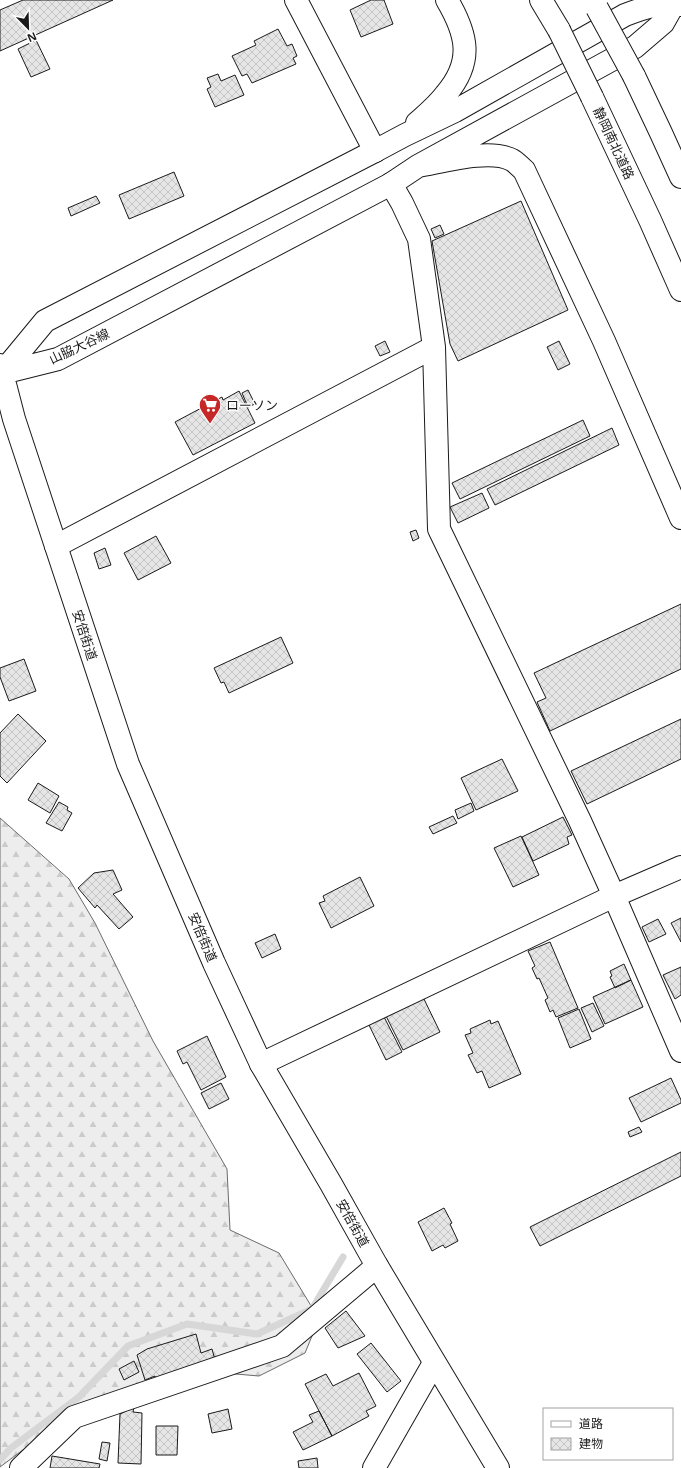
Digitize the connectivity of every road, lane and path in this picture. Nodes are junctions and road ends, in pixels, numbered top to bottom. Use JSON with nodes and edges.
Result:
{"nodes":[{"id":1,"x":296,"y":0,"type":"edge"},
{"id":2,"x":446,"y":0,"type":"edge"},
{"id":3,"x":541,"y":0,"type":"edge"},
{"id":4,"x":678,"y":2,"type":"edge"},
{"id":5,"x":595,"y":4,"type":"edge"},
{"id":6,"x":405,"y":135,"type":"junction"},
{"id":7,"x":375,"y":151,"type":"junction"},
{"id":8,"x":418,"y":166,"type":"junction"},
{"id":9,"x":681,"y":177,"type":"edge"},
{"id":10,"x":391,"y":184,"type":"junction"},
{"id":11,"x":681,"y":290,"type":"edge"},
{"id":12,"x":434,"y":347,"type":"junction"},
{"id":13,"x":1,"y":370,"type":"edge"},
{"id":14,"x":681,"y":518,"type":"edge"},
{"id":15,"x":56,"y":546,"type":"junction"},
{"id":16,"x":681,"y":867,"type":"edge"},
{"id":17,"x":614,"y":896,"type":"junction"},
{"id":18,"x":681,"y":1052,"type":"edge"},
{"id":19,"x":261,"y":1064,"type":"junction"},
{"id":20,"x":377,"y":1266,"type":"junction"},
{"id":21,"x":434,"y":1362,"type":"junction"},
{"id":22,"x":21,"y":1468,"type":"edge"},
{"id":23,"x":374,"y":1468,"type":"edge"},
{"id":24,"x":498,"y":1468,"type":"edge"}],
"edges":[{"from":1,"to":7,"type":"main road"},
{"from":2,"to":6,"type":"main road"},
{"from":3,"to":11,"type":"main road","name":"静岡南北道路","bridge":true},
{"from":4,"to":6,"type":"main road"},
{"from":4,"to":8,"type":"main road","name":"山脇大谷線"},
{"from":5,"to":9,"type":"main road","bridge":true},
{"from":6,"to":7,"type":"main road"},
{"from":7,"to":13,"type":"main road"},
{"from":8,"to":10,"type":"main road","name":"山脇大谷線"},
{"from":8,"to":14,"type":"main road"},
{"from":10,"to":12,"type":"main road"},
{"from":10,"to":13,"type":"main road","name":"山脇大谷線"},
{"from":12,"to":15,"type":"main road"},
{"from":12,"to":17,"type":"main road"},
{"from":13,"to":15,"type":"main road","name":"安倍街道"},
{"from":15,"to":19,"type":"main road","name":"安倍街道"},
{"from":16,"to":17,"type":"main road"},
{"from":17,"to":18,"type":"main road"},
{"from":17,"to":19,"type":"main road"},
{"from":19,"to":20,"type":"main road","name":"安倍街道"},
{"from":20,"to":21,"type":"main road","name":"安倍街道"},
{"from":20,"to":22,"type":"main road"},
{"from":21,"to":23,"type":"main road"},
{"from":21,"to":24,"type":"main road","name":"安倍街道"}]}
